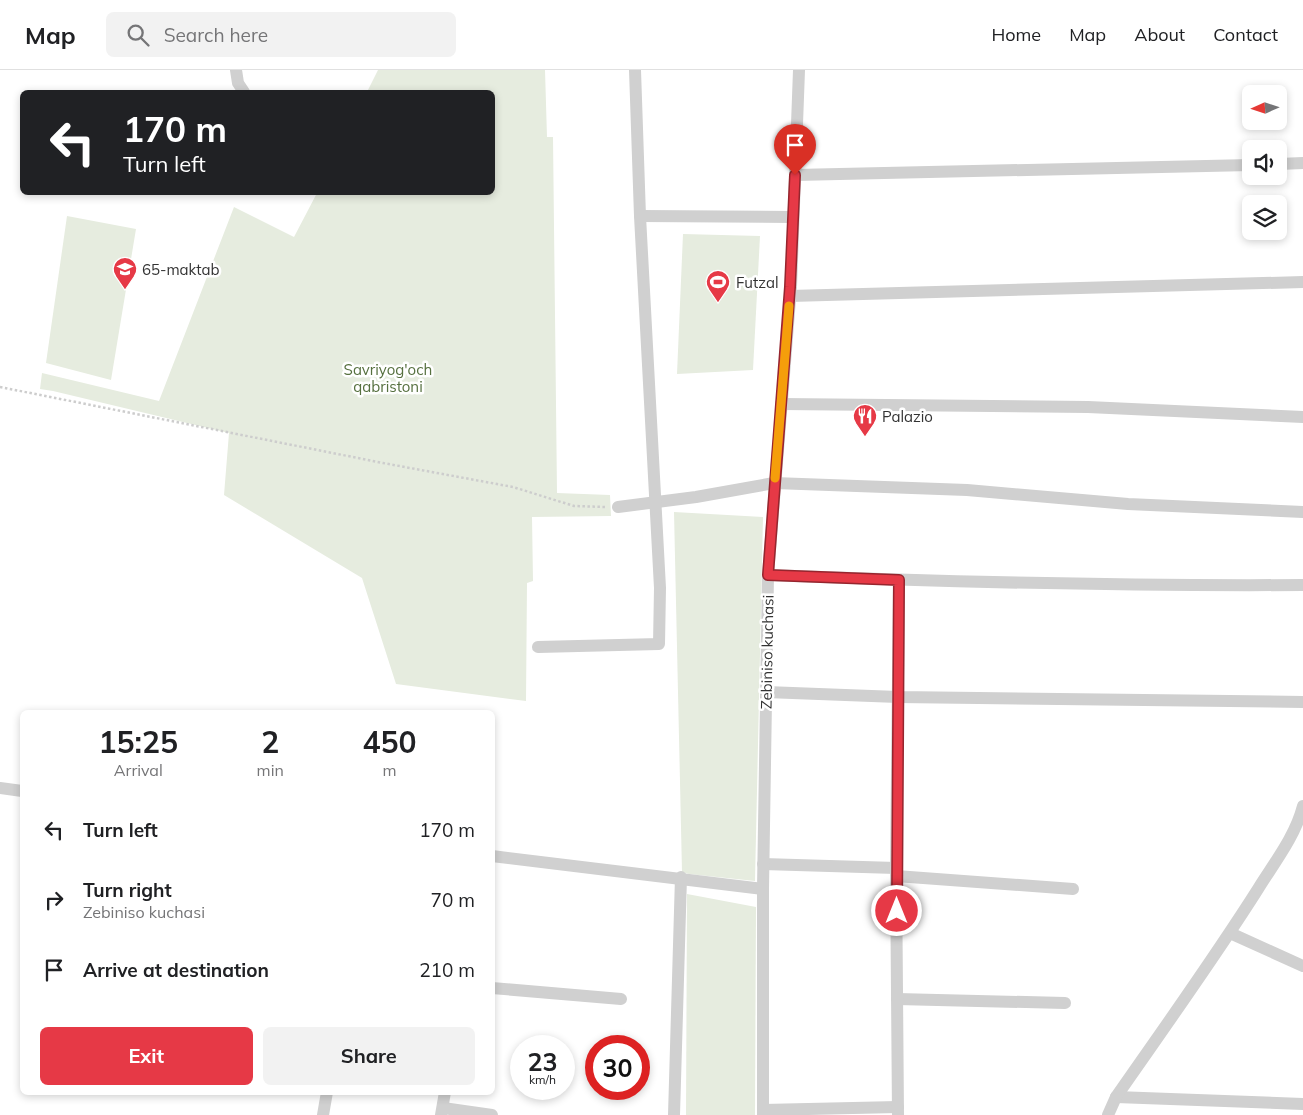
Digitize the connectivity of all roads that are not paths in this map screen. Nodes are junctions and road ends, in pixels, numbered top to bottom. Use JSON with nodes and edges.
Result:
{"nodes":[{"id":1,"x":236,"y":70,"type":"edge"},
{"id":2,"x":634,"y":70,"type":"edge"},
{"id":3,"x":799,"y":70,"type":"edge"},
{"id":4,"x":243,"y":90,"type":"edge"},
{"id":5,"x":1287,"y":164,"type":"edge"},
{"id":6,"x":1303,"y":164,"type":"edge"},
{"id":7,"x":1242,"y":165,"type":"edge"},
{"id":8,"x":795,"y":175,"type":"junction"},
{"id":9,"x":640,"y":216,"type":"junction"},
{"id":10,"x":793,"y":217,"type":"junction"},
{"id":11,"x":1303,"y":282,"type":"edge"},
{"id":12,"x":790,"y":296,"type":"junction"},
{"id":13,"x":781,"y":404,"type":"junction"},
{"id":14,"x":1303,"y":417,"type":"edge"},
{"id":15,"x":774,"y":483,"type":"junction"},
{"id":16,"x":656,"y":502,"type":"junction"},
{"id":17,"x":618,"y":507,"type":"road end"},
{"id":18,"x":1303,"y":512,"type":"edge"},
{"id":19,"x":768,"y":575,"type":"junction"},
{"id":20,"x":899,"y":580,"type":"junction"},
{"id":21,"x":1303,"y":584,"type":"edge"},
{"id":22,"x":538,"y":647,"type":"dead end"},
{"id":23,"x":766,"y":692,"type":"junction"},
{"id":24,"x":898,"y":697,"type":"junction"},
{"id":25,"x":1303,"y":702,"type":"edge"},
{"id":26,"x":0,"y":788,"type":"edge"},
{"id":27,"x":20,"y":792,"type":"edge"},
{"id":28,"x":1303,"y":806,"type":"edge"},
{"id":29,"x":495,"y":856,"type":"edge"},
{"id":30,"x":763,"y":864,"type":"junction"},
{"id":31,"x":896,"y":872,"type":"junction"},
{"id":32,"x":681,"y":877,"type":"junction"},
{"id":33,"x":1073,"y":888,"type":"dead end"},
{"id":34,"x":763,"y":889,"type":"junction"},
{"id":35,"x":1230,"y":933,"type":"junction"},
{"id":36,"x":1303,"y":966,"type":"edge"},
{"id":37,"x":495,"y":988,"type":"edge"},
{"id":38,"x":621,"y":999,"type":"dead end"},
{"id":39,"x":897,"y":999,"type":"junction"},
{"id":40,"x":1065,"y":1003,"type":"dead end"},
{"id":41,"x":326,"y":1095,"type":"edge"},
{"id":42,"x":445,"y":1095,"type":"edge"},
{"id":43,"x":1116,"y":1097,"type":"junction"},
{"id":44,"x":1303,"y":1104,"type":"edge"},
{"id":45,"x":898,"y":1111,"type":"edge"},
{"id":46,"x":442,"y":1112,"type":"edge"},
{"id":47,"x":763,"y":1113,"type":"edge"},
{"id":48,"x":323,"y":1115,"type":"edge"},
{"id":49,"x":492,"y":1115,"type":"edge"},
{"id":50,"x":674,"y":1115,"type":"edge"},
{"id":51,"x":1108,"y":1115,"type":"edge"}],
"edges":[{"from":1,"to":4,"type":"street"},
{"from":2,"to":9,"type":"street"},
{"from":3,"to":8,"type":"street","name":"Zebiniso kuchasi"},
{"from":5,"to":6,"type":"street"},
{"from":7,"to":8,"type":"street"},
{"from":8,"to":10,"type":"street","name":"Zebiniso kuchasi"},
{"from":9,"to":10,"type":"street"},
{"from":9,"to":16,"type":"street"},
{"from":10,"to":12,"type":"street","name":"Zebiniso kuchasi"},
{"from":11,"to":12,"type":"street"},
{"from":12,"to":13,"type":"street","name":"Zebiniso kuchasi"},
{"from":13,"to":14,"type":"street"},
{"from":13,"to":15,"type":"street","name":"Zebiniso kuchasi"},
{"from":15,"to":16,"type":"street"},
{"from":15,"to":18,"type":"street"},
{"from":15,"to":19,"type":"street","name":"Zebiniso kuchasi"},
{"from":16,"to":17,"type":"street"},
{"from":16,"to":22,"type":"street"},
{"from":19,"to":20,"type":"street"},
{"from":19,"to":23,"type":"street","name":"Zebiniso kuchasi"},
{"from":20,"to":21,"type":"street"},
{"from":20,"to":24,"type":"street"},
{"from":23,"to":24,"type":"street"},
{"from":23,"to":30,"type":"street","name":"Zebiniso kuchasi"},
{"from":24,"to":25,"type":"street"},
{"from":24,"to":31,"type":"street"},
{"from":26,"to":27,"type":"street"},
{"from":28,"to":35,"type":"street"},
{"from":29,"to":32,"type":"street"},
{"from":30,"to":31,"type":"street"},
{"from":30,"to":34,"type":"street","name":"Zebiniso kuchasi"},
{"from":31,"to":33,"type":"street"},
{"from":31,"to":39,"type":"street"},
{"from":32,"to":34,"type":"street"},
{"from":32,"to":50,"type":"street"},
{"from":34,"to":47,"type":"street","name":"Zebiniso kuchasi"},
{"from":35,"to":36,"type":"street"},
{"from":35,"to":43,"type":"street"},
{"from":37,"to":38,"type":"street"},
{"from":39,"to":40,"type":"street"},
{"from":39,"to":45,"type":"street"},
{"from":41,"to":48,"type":"street"},
{"from":42,"to":46,"type":"street"},
{"from":43,"to":44,"type":"street"},
{"from":43,"to":51,"type":"street"},
{"from":45,"to":47,"type":"street"},
{"from":46,"to":49,"type":"street"}]}
